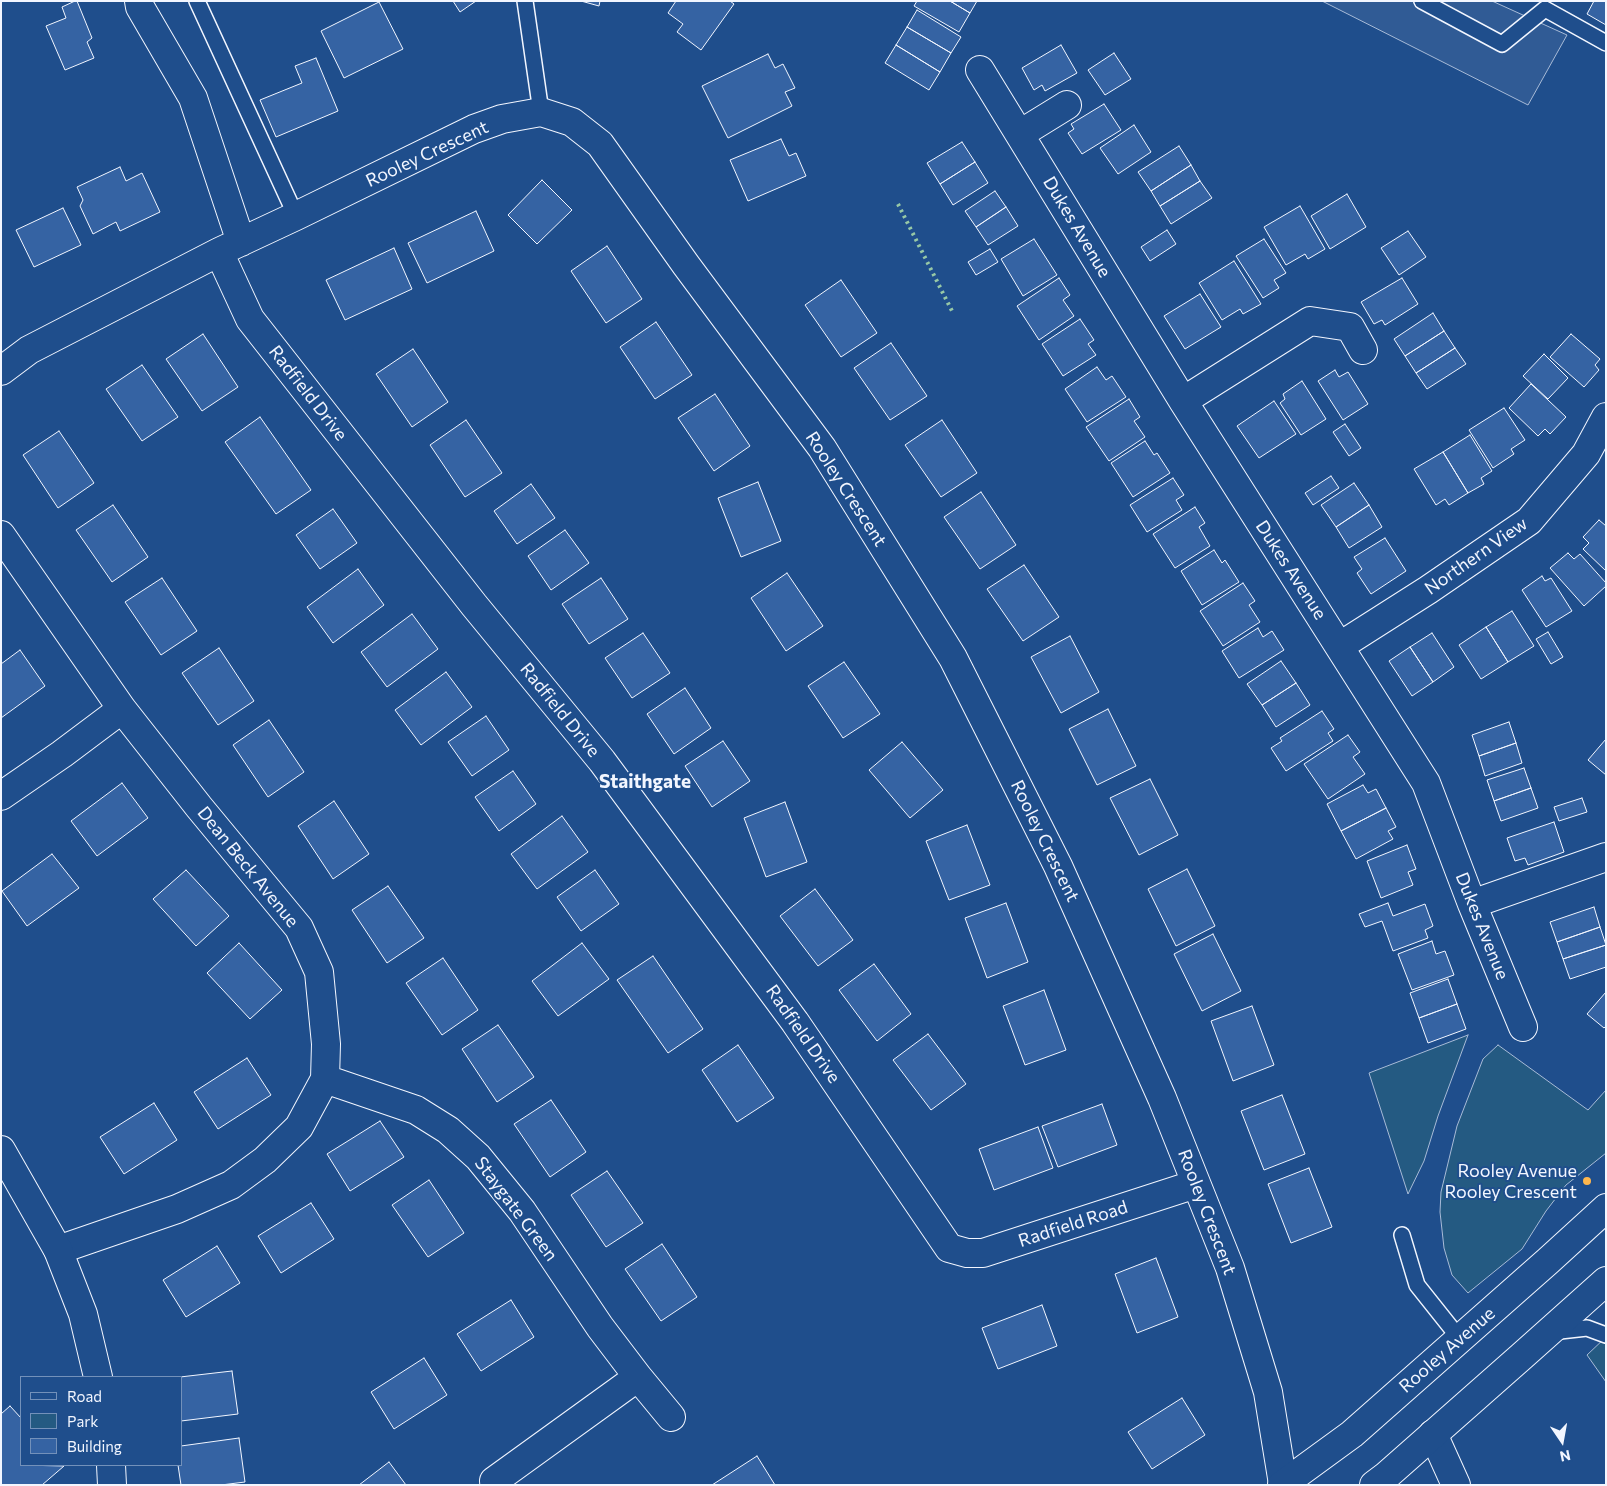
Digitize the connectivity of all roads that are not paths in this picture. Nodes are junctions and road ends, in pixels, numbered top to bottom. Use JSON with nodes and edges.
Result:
{"nodes":[{"id":1,"x":139,"y":1,"type":"edge"},
{"id":2,"x":197,"y":1,"type":"edge"},
{"id":3,"x":524,"y":1,"type":"edge"},
{"id":4,"x":1422,"y":1,"type":"edge"},
{"id":5,"x":1606,"y":43,"type":"edge"},
{"id":6,"x":980,"y":70,"type":"dead end"},
{"id":7,"x":1067,"y":105,"type":"dead end"},
{"id":8,"x":540,"y":112,"type":"junction"},
{"id":9,"x":1020,"y":134,"type":"junction"},
{"id":10,"x":296,"y":216,"type":"junction"},
{"id":11,"x":230,"y":247,"type":"junction"},
{"id":12,"x":1363,"y":350,"type":"dead end"},
{"id":13,"x":1,"y":371,"type":"edge"},
{"id":14,"x":1183,"y":401,"type":"junction"},
{"id":15,"x":1606,"y":417,"type":"edge"},
{"id":16,"x":1,"y":535,"type":"edge"},
{"id":17,"x":1340,"y":646,"type":"junction"},
{"id":18,"x":122,"y":709,"type":"junction"},
{"id":19,"x":1,"y":796,"type":"edge"},
{"id":20,"x":1606,"y":858,"type":"edge"},
{"id":21,"x":1472,"y":904,"type":"junction"},
{"id":22,"x":1523,"y":1027,"type":"dead end"},
{"id":23,"x":325,"y":1079,"type":"junction"},
{"id":24,"x":1,"y":1150,"type":"edge"},
{"id":25,"x":1196,"y":1184,"type":"junction"},
{"id":26,"x":1606,"y":1208,"type":"edge"},
{"id":27,"x":1402,"y":1235,"type":"dead end"},
{"id":28,"x":949,"y":1248,"type":"joint"},
{"id":29,"x":58,"y":1250,"type":"junction"},
{"id":30,"x":1606,"y":1281,"type":"edge"},
{"id":31,"x":1548,"y":1333,"type":"junction"},
{"id":32,"x":1606,"y":1335,"type":"edge"},
{"id":33,"x":1460,"y":1339,"type":"junction"},
{"id":34,"x":98,"y":1376,"type":"edge"},
{"id":35,"x":638,"y":1377,"type":"junction"},
{"id":36,"x":671,"y":1417,"type":"dead end"},
{"id":37,"x":1433,"y":1434,"type":"junction"},
{"id":38,"x":111,"y":1466,"type":"edge"},
{"id":39,"x":494,"y":1481,"type":"dead end"},
{"id":40,"x":112,"y":1485,"type":"edge"},
{"id":41,"x":1282,"y":1485,"type":"edge"},
{"id":42,"x":1374,"y":1485,"type":"edge"},
{"id":43,"x":1456,"y":1485,"type":"edge"}],
"edges":[{"from":1,"to":11,"type":"main road","name":"Radfield Drive"},
{"from":2,"to":10,"type":"lane"},
{"from":3,"to":8,"type":"lane"},
{"from":4,"to":5,"type":"lane"},
{"from":6,"to":9,"type":"main road","name":"Dukes Avenue"},
{"from":7,"to":9,"type":"main road"},
{"from":8,"to":10,"type":"main road","name":"Rooley Crescent"},
{"from":8,"to":25,"type":"main road","name":"Rooley Crescent"},
{"from":9,"to":14,"type":"main road","name":"Dukes Avenue"},
{"from":10,"to":11,"type":"main road","name":"Rooley Crescent"},
{"from":11,"to":13,"type":"main road","name":"Rooley Crescent"},
{"from":11,"to":28,"type":"main road","name":"Radfield Drive"},
{"from":12,"to":14,"type":"main road"},
{"from":14,"to":17,"type":"main road","name":"Dukes Avenue"},
{"from":15,"to":17,"type":"main road","name":"Northern View"},
{"from":16,"to":18,"type":"main road","name":"Dean Beck Avenue"},
{"from":17,"to":21,"type":"main road","name":"Dukes Avenue"},
{"from":18,"to":19,"type":"main road"},
{"from":18,"to":23,"type":"main road","name":"Dean Beck Avenue"},
{"from":20,"to":21,"type":"main road"},
{"from":21,"to":22,"type":"main road","name":"Dukes Avenue"},
{"from":23,"to":29,"type":"main road","name":"Dean Beck Avenue"},
{"from":23,"to":35,"type":"main road","name":"Staygate Green"},
{"from":24,"to":29,"type":"main road"},
{"from":25,"to":28,"type":"main road","name":"Radfield Road"},
{"from":25,"to":41,"type":"main road","name":"Rooley Crescent"},
{"from":26,"to":33,"type":"main road","name":"Rooley Avenue"},
{"from":27,"to":33,"type":"lane"},
{"from":29,"to":34,"type":"main road"},
{"from":30,"to":31,"type":"main road"},
{"from":31,"to":32,"type":"lane"},
{"from":31,"to":37,"type":"main road"},
{"from":33,"to":41,"type":"main road","name":"Rooley Avenue"},
{"from":35,"to":36,"type":"main road","name":"Staygate Green"},
{"from":35,"to":39,"type":"main road"},
{"from":37,"to":42,"type":"main road"},
{"from":37,"to":43,"type":"main road"},
{"from":38,"to":40,"type":"main road"}]}
